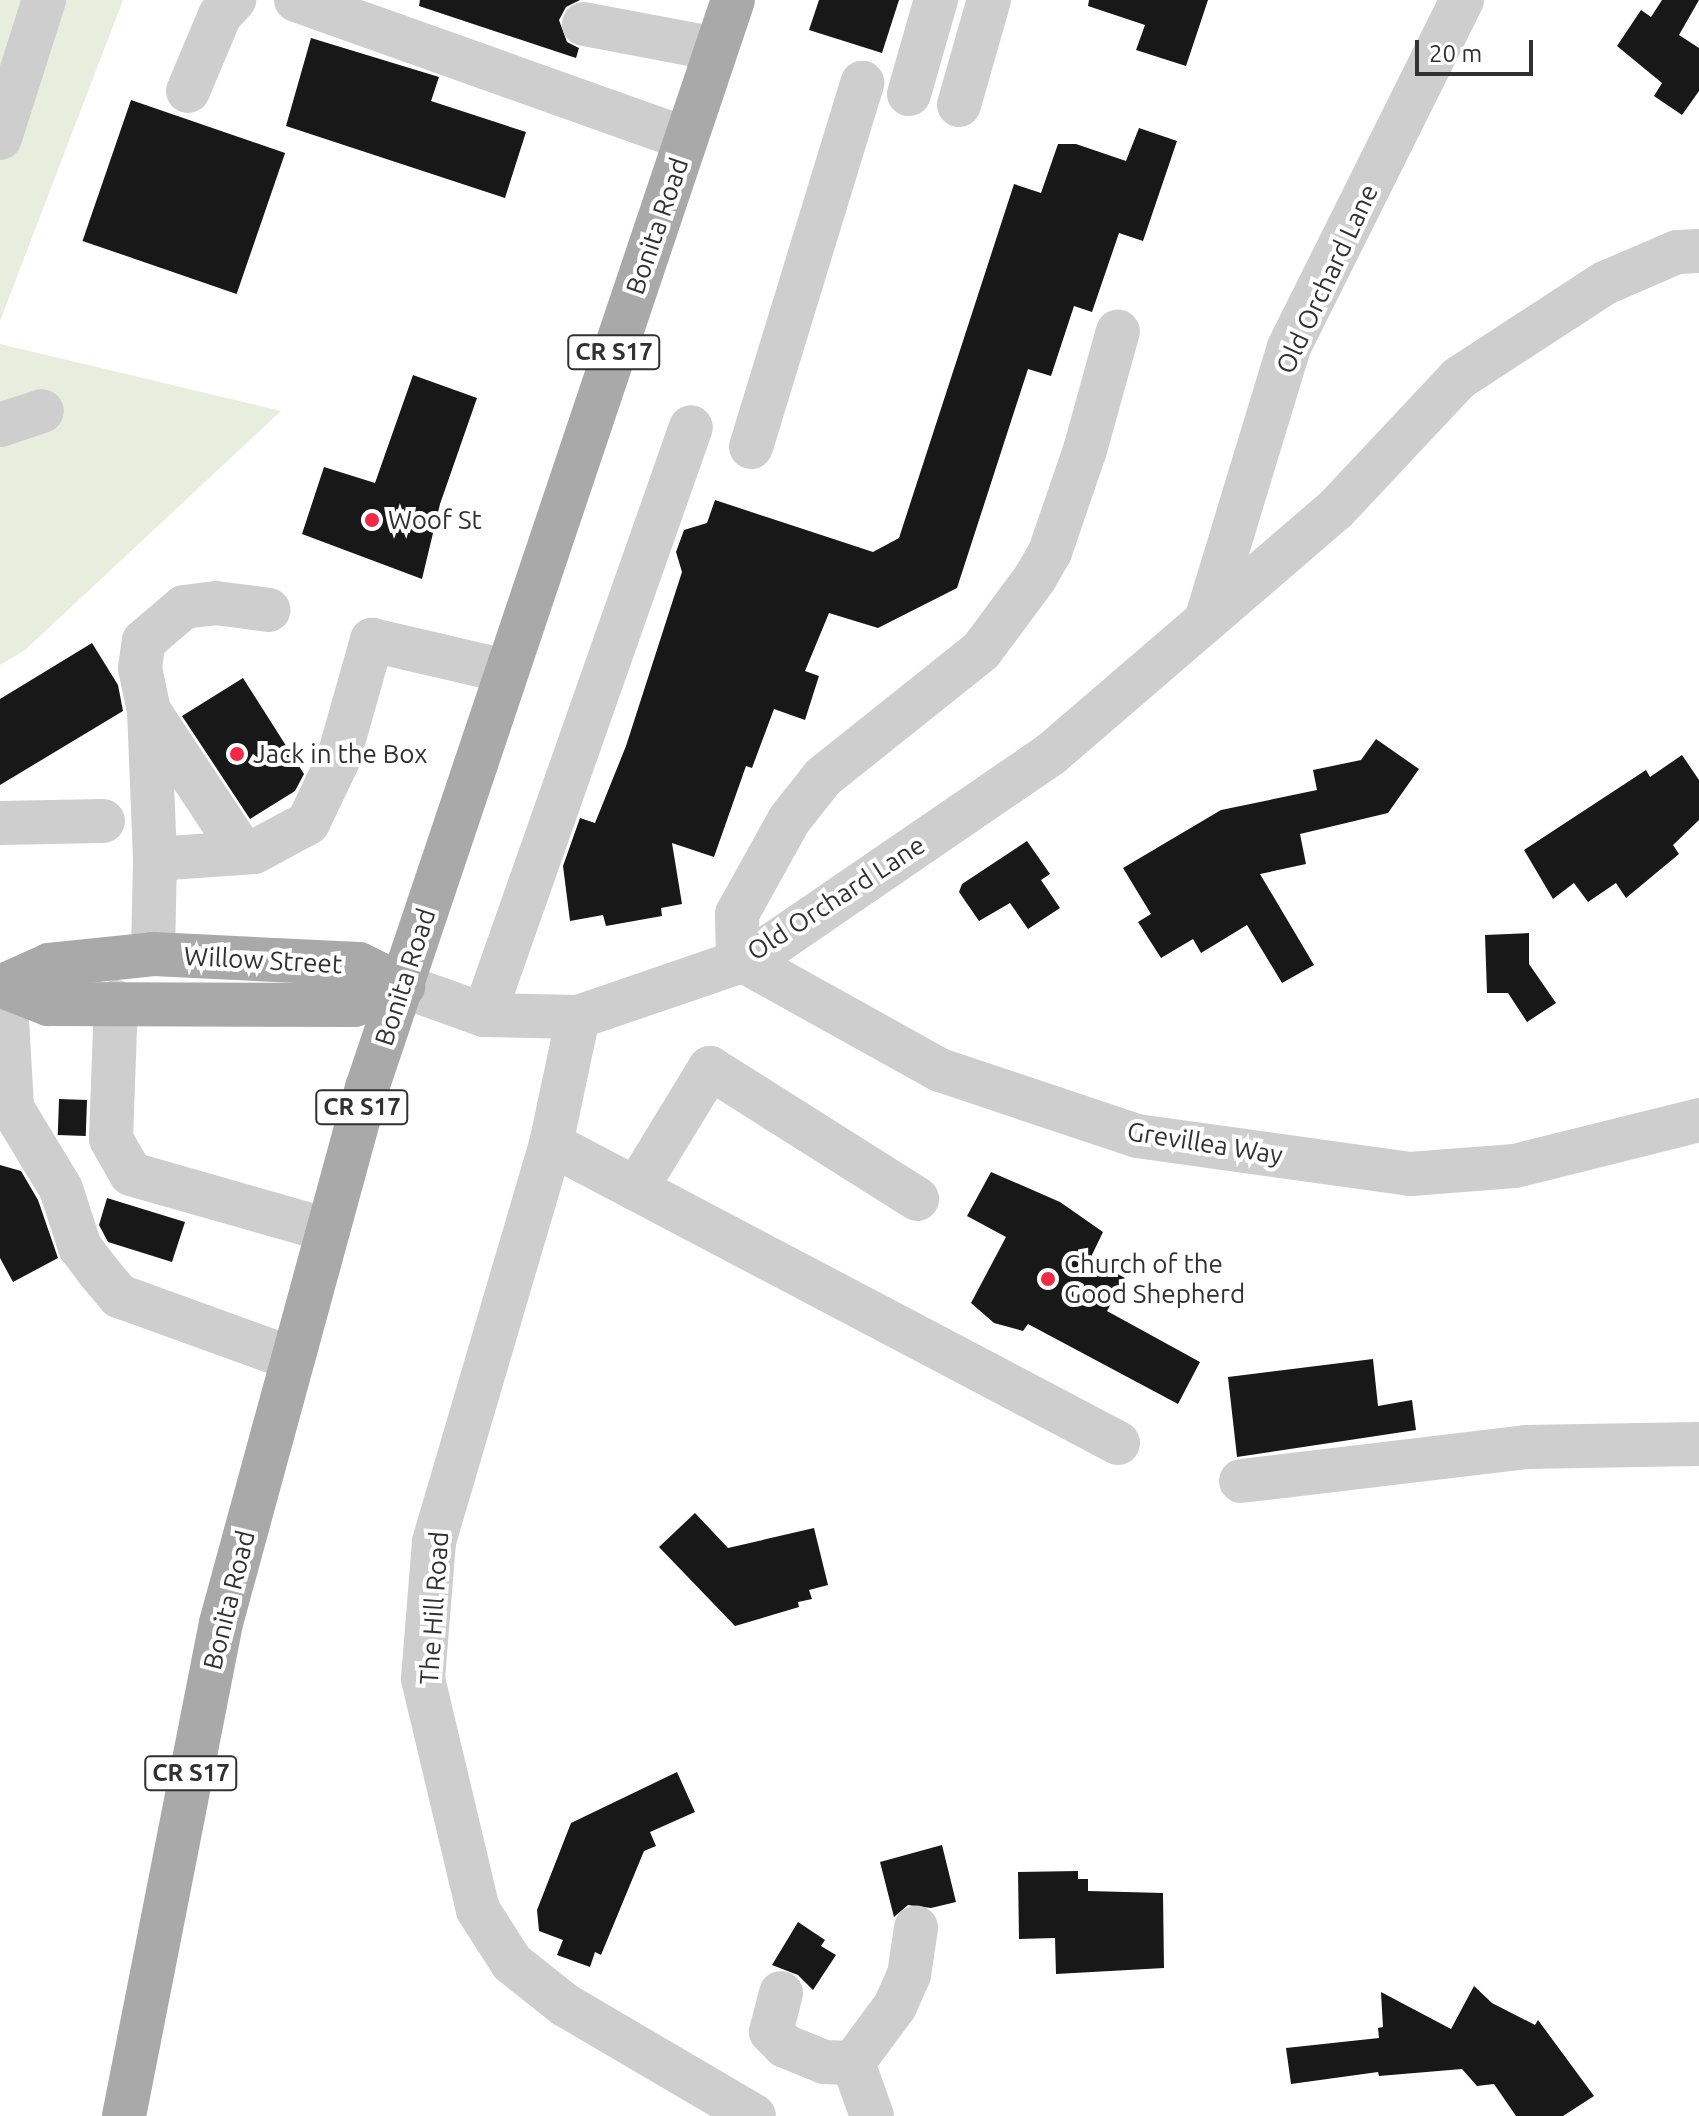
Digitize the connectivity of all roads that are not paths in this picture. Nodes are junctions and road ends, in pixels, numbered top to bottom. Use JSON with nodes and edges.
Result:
{"nodes":[{"id":1,"x":44,"y":0,"type":"edge"},
{"id":2,"x":234,"y":0,"type":"edge"},
{"id":3,"x":296,"y":0,"type":"edge"},
{"id":4,"x":733,"y":0,"type":"edge"},
{"id":5,"x":936,"y":0,"type":"edge"},
{"id":6,"x":989,"y":0,"type":"edge"},
{"id":7,"x":1462,"y":0,"type":"edge"},
{"id":8,"x":584,"y":24,"type":"dead end"},
{"id":9,"x":716,"y":49,"type":"junction"},
{"id":10,"x":862,"y":83,"type":"dead end"},
{"id":11,"x":188,"y":91,"type":"dead end"},
{"id":12,"x":909,"y":94,"type":"dead end"},
{"id":13,"x":959,"y":105,"type":"dead end"},
{"id":14,"x":0,"y":138,"type":"edge"},
{"id":15,"x":686,"y":139,"type":"junction"},
{"id":16,"x":1699,"y":251,"type":"edge"},
{"id":17,"x":1118,"y":331,"type":"dead end"},
{"id":18,"x":42,"y":411,"type":"dead end"},
{"id":19,"x":0,"y":425,"type":"edge"},
{"id":20,"x":691,"y":427,"type":"dead end"},
{"id":21,"x":751,"y":447,"type":"dead end"},
{"id":22,"x":269,"y":610,"type":"dead end"},
{"id":23,"x":1207,"y":617,"type":"junction"},
{"id":24,"x":505,"y":671,"type":"junction"},
{"id":25,"x":149,"y":711,"type":"junction"},
{"id":26,"x":103,"y":821,"type":"dead end"},
{"id":27,"x":0,"y":823,"type":"edge"},
{"id":28,"x":243,"y":853,"type":"junction"},
{"id":29,"x":155,"y":859,"type":"junction"},
{"id":30,"x":153,"y":954,"type":"junction"},
{"id":31,"x":740,"y":961,"type":"junction"},
{"id":32,"x":3,"y":985,"type":"edge"},
{"id":33,"x":403,"y":986,"type":"junction"},
{"id":34,"x":116,"y":1002,"type":"junction"},
{"id":35,"x":484,"y":1015,"type":"junction"},
{"id":36,"x":578,"y":1017,"type":"junction"},
{"id":37,"x":1699,"y":1120,"type":"edge"},
{"id":38,"x":551,"y":1144,"type":"junction"},
{"id":39,"x":122,"y":1161,"type":"junction"},
{"id":40,"x":61,"y":1189,"type":"junction"},
{"id":41,"x":636,"y":1189,"type":"junction"},
{"id":42,"x":917,"y":1199,"type":"dead end"},
{"id":43,"x":328,"y":1230,"type":"junction"},
{"id":44,"x":293,"y":1359,"type":"junction"},
{"id":45,"x":1118,"y":1443,"type":"dead end"},
{"id":46,"x":1699,"y":1444,"type":"edge"},
{"id":47,"x":1241,"y":1481,"type":"dead end"},
{"id":48,"x":916,"y":1928,"type":"dead end"},
{"id":49,"x":781,"y":1993,"type":"dead end"},
{"id":50,"x":853,"y":2063,"type":"junction"},
{"id":51,"x":124,"y":2116,"type":"edge"},
{"id":52,"x":754,"y":2116,"type":"edge"},
{"id":53,"x":872,"y":2116,"type":"edge"}],
"edges":[{"from":1,"to":14,"type":"street"},
{"from":2,"to":11,"type":"street"},
{"from":3,"to":15,"type":"street"},
{"from":4,"to":9,"type":"main road","name":"Bonita Road","number":"CR S17"},
{"from":5,"to":12,"type":"street"},
{"from":6,"to":13,"type":"street"},
{"from":7,"to":23,"type":"street","name":"Old Orchard Lane"},
{"from":8,"to":9,"type":"street"},
{"from":9,"to":15,"type":"main road","name":"Bonita Road","number":"CR S17"},
{"from":10,"to":21,"type":"street"},
{"from":15,"to":24,"type":"main road","name":"Bonita Road","number":"CR S17"},
{"from":16,"to":23,"type":"street","name":"Old Orchard Lane"},
{"from":17,"to":31,"type":"street"},
{"from":18,"to":19,"type":"street"},
{"from":20,"to":35,"type":"street"},
{"from":22,"to":25,"type":"street"},
{"from":23,"to":31,"type":"street","name":"Old Orchard Lane"},
{"from":24,"to":28,"type":"street"},
{"from":24,"to":33,"type":"main road","name":"Bonita Road","number":"CR S17"},
{"from":25,"to":28,"type":"street"},
{"from":25,"to":29,"type":"street"},
{"from":26,"to":27,"type":"street"},
{"from":28,"to":29,"type":"street"},
{"from":29,"to":30,"type":"street"},
{"from":30,"to":32,"type":"main road","name":"Willow Street"},
{"from":30,"to":33,"type":"main road","name":"Willow Street"},
{"from":31,"to":36,"type":"street","name":"Old Orchard Lane"},
{"from":31,"to":37,"type":"street","name":"Grevillea Way"},
{"from":32,"to":34,"type":"main road","name":"Willow Street"},
{"from":32,"to":40,"type":"street"},
{"from":33,"to":34,"type":"main road","name":"Willow Street"},
{"from":33,"to":35,"type":"street","name":"Old Orchard Lane"},
{"from":33,"to":43,"type":"main road","name":"Bonita Road","number":"CR S17"},
{"from":34,"to":39,"type":"street"},
{"from":35,"to":36,"type":"street","name":"Old Orchard Lane"},
{"from":36,"to":38,"type":"street","name":"The Hill Road"},
{"from":38,"to":41,"type":"street"},
{"from":38,"to":52,"type":"street","name":"The Hill Road"},
{"from":39,"to":40,"type":"street"},
{"from":39,"to":43,"type":"street"},
{"from":40,"to":44,"type":"street"},
{"from":41,"to":42,"type":"street"},
{"from":41,"to":45,"type":"street"},
{"from":43,"to":44,"type":"main road","name":"Bonita Road","number":"CR S17"},
{"from":44,"to":51,"type":"main road","name":"Bonita Road","number":"CR S17"},
{"from":46,"to":47,"type":"street"},
{"from":48,"to":50,"type":"street"},
{"from":49,"to":50,"type":"street"},
{"from":50,"to":53,"type":"street"}]}
